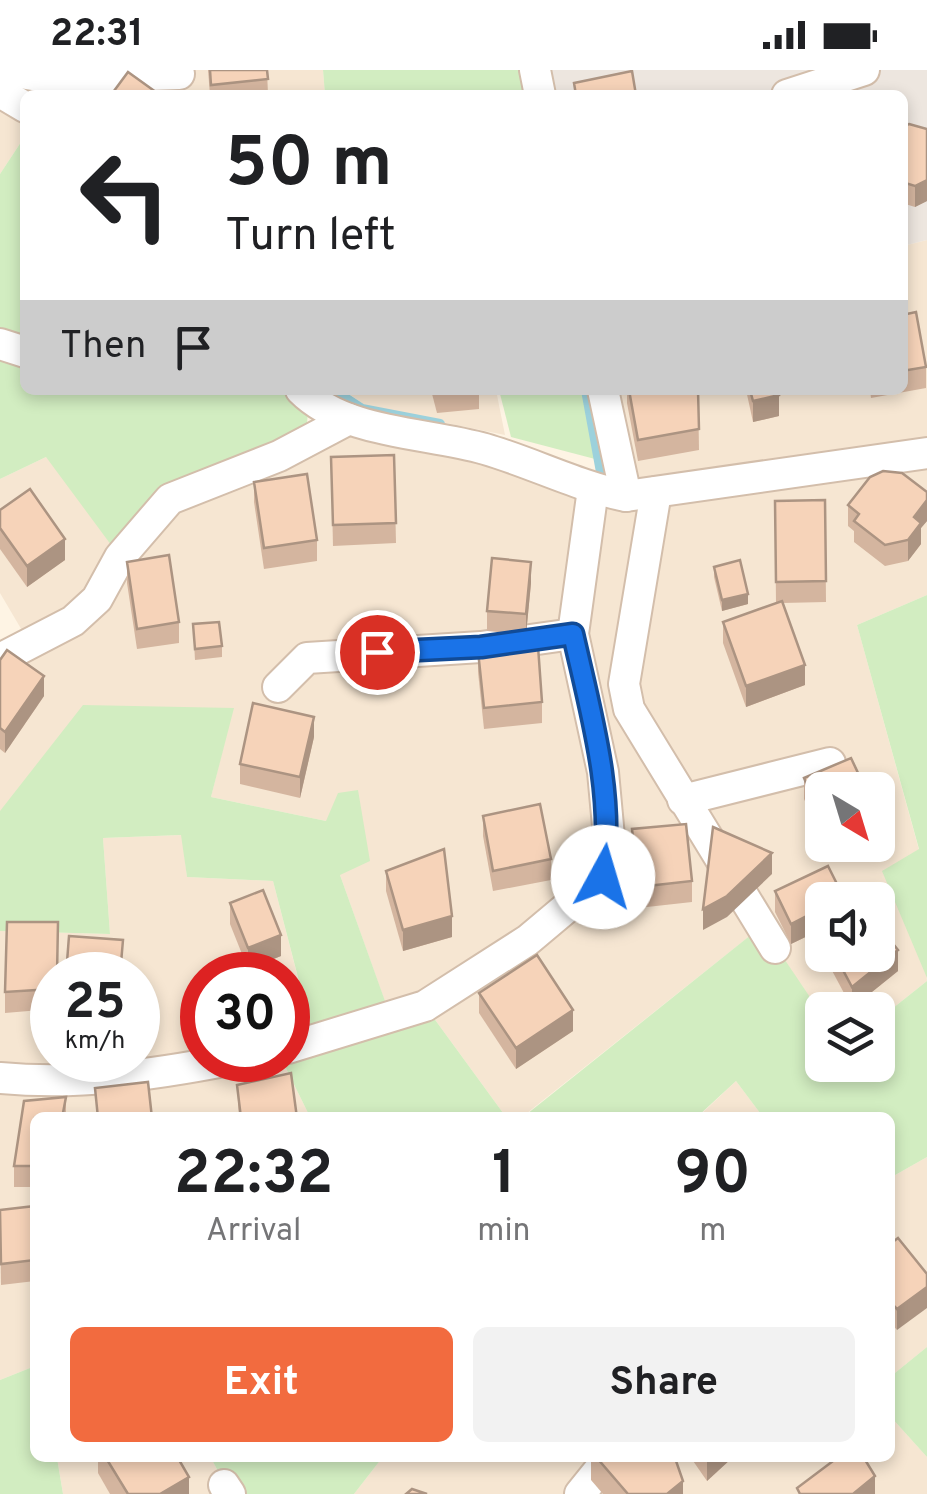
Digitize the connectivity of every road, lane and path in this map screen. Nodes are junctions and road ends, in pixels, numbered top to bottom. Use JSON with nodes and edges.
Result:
{"nodes":[{"id":1,"x":2,"y":70,"type":"edge"},
{"id":2,"x":864,"y":70,"type":"edge"},
{"id":3,"x":178,"y":74,"type":"dead end"},
{"id":4,"x":802,"y":90,"type":"edge"},
{"id":5,"x":306,"y":395,"type":"edge"},
{"id":6,"x":604,"y":395,"type":"edge"},
{"id":7,"x":350,"y":418,"type":"junction"},
{"id":8,"x":927,"y":453,"type":"edge"},
{"id":9,"x":593,"y":489,"type":"junction"},
{"id":10,"x":656,"y":492,"type":"junction"},
{"id":11,"x":626,"y":496,"type":"junction"},
{"id":12,"x":573,"y":634,"type":"junction"},
{"id":13,"x":0,"y":659,"type":"edge"},
{"id":14,"x":278,"y":688,"type":"dead end"},
{"id":15,"x":830,"y":762,"type":"edge"},
{"id":16,"x":683,"y":800,"type":"junction"},
{"id":17,"x":775,"y":948,"type":"dead end"},
{"id":18,"x":310,"y":1041,"type":"edge"},
{"id":19,"x":0,"y":1078,"type":"edge"},
{"id":20,"x":30,"y":1081,"type":"edge"},
{"id":21,"x":47,"y":1082,"type":"edge"},
{"id":22,"x":52,"y":1112,"type":"edge"},
{"id":23,"x":606,"y":1462,"type":"edge"},
{"id":24,"x":580,"y":1494,"type":"edge"}],
"edges":[{"from":1,"to":3,"type":"street"},
{"from":2,"to":4,"type":"street"},
{"from":5,"to":7,"type":"street"},
{"from":6,"to":11,"type":"street"},
{"from":7,"to":9,"type":"street"},
{"from":7,"to":13,"type":"street"},
{"from":8,"to":10,"type":"street"},
{"from":9,"to":11,"type":"street"},
{"from":9,"to":12,"type":"street"},
{"from":10,"to":11,"type":"street"},
{"from":10,"to":16,"type":"street"},
{"from":12,"to":14,"type":"street"},
{"from":12,"to":18,"type":"street"},
{"from":15,"to":16,"type":"street"},
{"from":16,"to":17,"type":"street"},
{"from":19,"to":20,"type":"street"},
{"from":21,"to":22,"type":"street"},
{"from":23,"to":24,"type":"street"}]}
